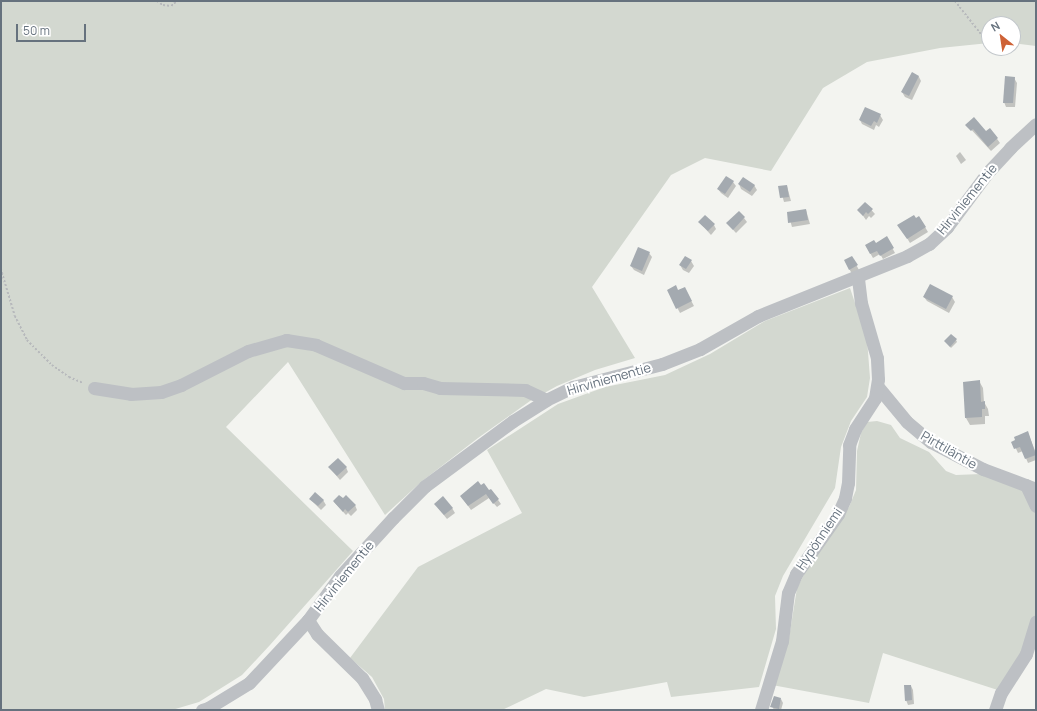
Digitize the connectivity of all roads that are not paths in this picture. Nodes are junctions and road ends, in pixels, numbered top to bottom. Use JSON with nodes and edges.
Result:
{"nodes":[{"id":1,"x":1036,"y":124,"type":"edge"},
{"id":2,"x":858,"y":277,"type":"junction"},
{"id":3,"x":878,"y":387,"type":"junction"},
{"id":4,"x":94,"y":388,"type":"road end"},
{"id":5,"x":546,"y":400,"type":"junction"},
{"id":6,"x":1031,"y":487,"type":"edge"},
{"id":7,"x":1036,"y":506,"type":"edge"},
{"id":8,"x":308,"y":620,"type":"junction"},
{"id":9,"x":1036,"y":621,"type":"edge"},
{"id":10,"x":299,"y":631,"type":"junction"},
{"id":11,"x":330,"y":648,"type":"junction"},
{"id":12,"x":1031,"y":658,"type":"edge"},
{"id":13,"x":202,"y":710,"type":"edge"},
{"id":14,"x":378,"y":710,"type":"edge"},
{"id":15,"x":760,"y":710,"type":"edge"},
{"id":16,"x":995,"y":710,"type":"edge"}],
"edges":[{"from":1,"to":2,"type":"street","name":"Hirviniementie"},
{"from":2,"to":3,"type":"street","name":"Hypönniemi"},
{"from":2,"to":5,"type":"street","name":"Hirviniementie"},
{"from":3,"to":6,"type":"street","name":"Pirttiläntie"},
{"from":3,"to":15,"type":"street","name":"Hypönniemi"},
{"from":4,"to":5,"type":"street"},
{"from":5,"to":8,"type":"street","name":"Hirviniementie"},
{"from":6,"to":7,"type":"street"},
{"from":8,"to":10,"type":"street","name":"Hirviniementie"},
{"from":8,"to":11,"type":"street"},
{"from":9,"to":12,"type":"street"},
{"from":10,"to":11,"type":"street"},
{"from":10,"to":13,"type":"street","name":"Hirviniementie"},
{"from":11,"to":14,"type":"street"},
{"from":12,"to":16,"type":"street"}]}
